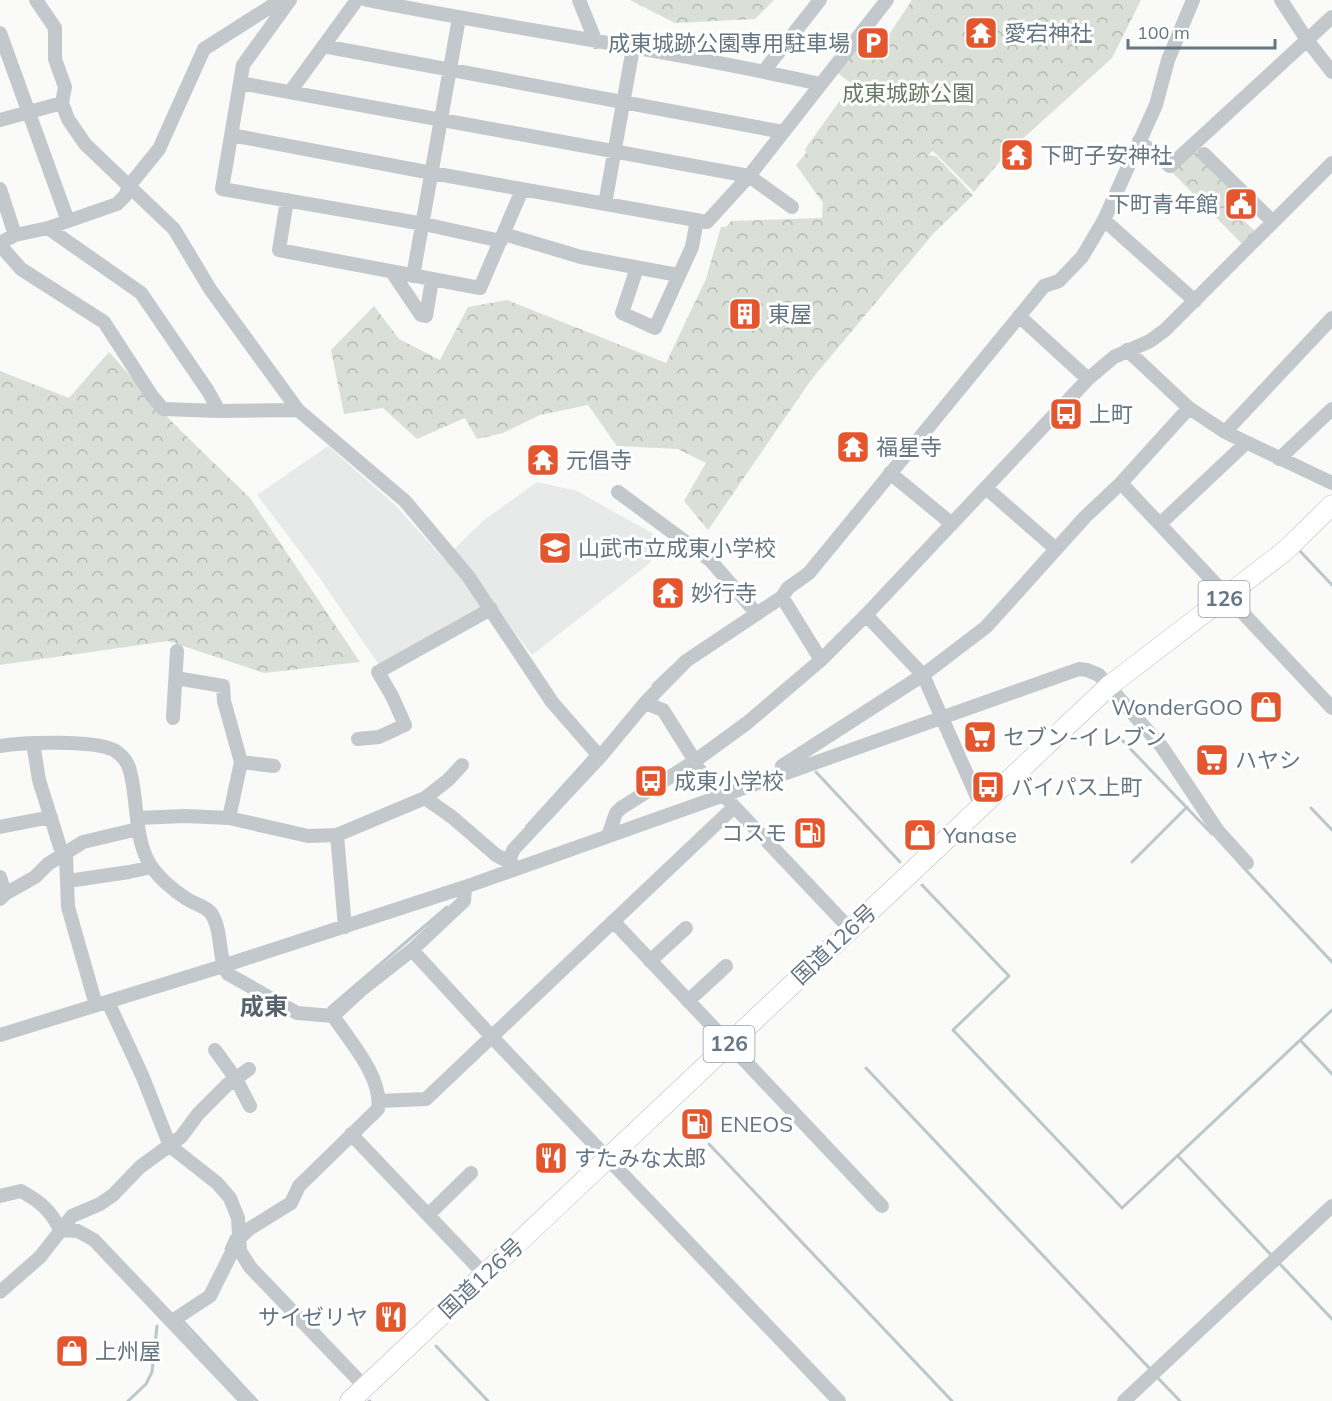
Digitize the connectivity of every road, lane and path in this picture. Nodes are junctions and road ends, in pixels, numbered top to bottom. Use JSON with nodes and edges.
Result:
{"nodes":[{"id":1,"x":36,"y":0,"type":"edge"},
{"id":2,"x":281,"y":0,"type":"edge"},
{"id":3,"x":290,"y":0,"type":"edge"},
{"id":4,"x":357,"y":0,"type":"edge"},
{"id":5,"x":367,"y":0,"type":"edge"},
{"id":6,"x":579,"y":0,"type":"edge"},
{"id":7,"x":820,"y":0,"type":"edge"},
{"id":8,"x":887,"y":0,"type":"edge"},
{"id":9,"x":1192,"y":0,"type":"edge"},
{"id":10,"x":1281,"y":0,"type":"edge"},
{"id":11,"x":1332,"y":17,"type":"edge"},
{"id":12,"x":459,"y":18,"type":"junction"},
{"id":13,"x":0,"y":33,"type":"edge"},
{"id":14,"x":1307,"y":40,"type":"junction"},
{"id":15,"x":596,"y":42,"type":"junction"},
{"id":16,"x":323,"y":46,"type":"junction"},
{"id":17,"x":633,"y":48,"type":"junction"},
{"id":18,"x":450,"y":69,"type":"junction"},
{"id":19,"x":764,"y":71,"type":"junction"},
{"id":20,"x":1332,"y":72,"type":"edge"},
{"id":21,"x":240,"y":83,"type":"junction"},
{"id":22,"x":820,"y":84,"type":"junction"},
{"id":23,"x":290,"y":92,"type":"junction"},
{"id":24,"x":623,"y":101,"type":"junction"},
{"id":25,"x":62,"y":103,"type":"junction"},
{"id":26,"x":28,"y":112,"type":"junction"},
{"id":27,"x":0,"y":120,"type":"edge"},
{"id":28,"x":441,"y":120,"type":"junction"},
{"id":29,"x":783,"y":132,"type":"junction"},
{"id":30,"x":231,"y":135,"type":"junction"},
{"id":31,"x":1139,"y":141,"type":"junction"},
{"id":32,"x":614,"y":151,"type":"junction"},
{"id":33,"x":1204,"y":154,"type":"dead end"},
{"id":34,"x":1332,"y":163,"type":"edge"},
{"id":35,"x":432,"y":173,"type":"junction"},
{"id":36,"x":749,"y":176,"type":"junction"},
{"id":37,"x":129,"y":186,"type":"junction"},
{"id":38,"x":0,"y":189,"type":"edge"},
{"id":39,"x":522,"y":190,"type":"junction"},
{"id":40,"x":288,"y":200,"type":"junction"},
{"id":41,"x":605,"y":204,"type":"junction"},
{"id":42,"x":792,"y":207,"type":"dead end"},
{"id":43,"x":697,"y":220,"type":"junction"},
{"id":44,"x":1104,"y":220,"type":"junction"},
{"id":45,"x":68,"y":221,"type":"junction"},
{"id":46,"x":1273,"y":222,"type":"junction"},
{"id":47,"x":424,"y":224,"type":"junction"},
{"id":48,"x":48,"y":228,"type":"junction"},
{"id":49,"x":15,"y":235,"type":"junction"},
{"id":50,"x":502,"y":238,"type":"junction"},
{"id":51,"x":0,"y":244,"type":"edge"},
{"id":52,"x":637,"y":268,"type":"junction"},
{"id":53,"x":392,"y":272,"type":"junction"},
{"id":54,"x":678,"y":275,"type":"junction"},
{"id":55,"x":413,"y":276,"type":"junction"},
{"id":56,"x":432,"y":280,"type":"junction"},
{"id":57,"x":1195,"y":301,"type":"junction"},
{"id":58,"x":1021,"y":318,"type":"junction"},
{"id":59,"x":1332,"y":318,"type":"edge"},
{"id":60,"x":1127,"y":350,"type":"junction"},
{"id":61,"x":1088,"y":379,"type":"junction"},
{"id":62,"x":1189,"y":408,"type":"junction"},
{"id":63,"x":1332,"y":409,"type":"edge"},
{"id":64,"x":298,"y":410,"type":"junction"},
{"id":65,"x":219,"y":411,"type":"junction"},
{"id":66,"x":1225,"y":432,"type":"junction"},
{"id":67,"x":1246,"y":443,"type":"junction"},
{"id":68,"x":1279,"y":459,"type":"junction"},
{"id":69,"x":893,"y":475,"type":"junction"},
{"id":70,"x":1121,"y":483,"type":"junction"},
{"id":71,"x":1332,"y":483,"type":"edge"},
{"id":72,"x":986,"y":488,"type":"junction"},
{"id":73,"x":618,"y":492,"type":"dead end"},
{"id":74,"x":1332,"y":505,"type":"edge"},
{"id":75,"x":952,"y":524,"type":"junction"},
{"id":76,"x":1160,"y":524,"type":"junction"},
{"id":77,"x":1056,"y":549,"type":"junction"},
{"id":78,"x":784,"y":594,"type":"junction"},
{"id":79,"x":1227,"y":596,"type":"junction"},
{"id":80,"x":491,"y":609,"type":"junction"},
{"id":81,"x":757,"y":614,"type":"junction"},
{"id":82,"x":867,"y":615,"type":"junction"},
{"id":83,"x":177,"y":651,"type":"dead end"},
{"id":84,"x":821,"y":660,"type":"junction"},
{"id":85,"x":923,"y":675,"type":"junction"},
{"id":86,"x":176,"y":678,"type":"junction"},
{"id":87,"x":1109,"y":686,"type":"junction"},
{"id":88,"x":645,"y":703,"type":"junction"},
{"id":89,"x":1332,"y":708,"type":"edge"},
{"id":90,"x":941,"y":717,"type":"junction"},
{"id":91,"x":173,"y":718,"type":"dead end"},
{"id":92,"x":358,"y":740,"type":"dead end"},
{"id":93,"x":33,"y":743,"type":"junction"},
{"id":94,"x":0,"y":746,"type":"edge"},
{"id":95,"x":597,"y":753,"type":"junction"},
{"id":96,"x":242,"y":762,"type":"junction"},
{"id":97,"x":694,"y":762,"type":"junction"},
{"id":98,"x":462,"y":765,"type":"dead end"},
{"id":99,"x":273,"y":766,"type":"dead end"},
{"id":100,"x":786,"y":773,"type":"junction"},
{"id":101,"x":723,"y":796,"type":"junction"},
{"id":102,"x":425,"y":798,"type":"junction"},
{"id":103,"x":981,"y":806,"type":"junction"},
{"id":104,"x":734,"y":807,"type":"junction"},
{"id":105,"x":51,"y":817,"type":"junction"},
{"id":106,"x":229,"y":818,"type":"junction"},
{"id":107,"x":138,"y":823,"type":"junction"},
{"id":108,"x":0,"y":827,"type":"edge"},
{"id":109,"x":337,"y":835,"type":"junction"},
{"id":110,"x":608,"y":836,"type":"junction"},
{"id":111,"x":66,"y":855,"type":"junction"},
{"id":112,"x":1247,"y":863,"type":"dead end"},
{"id":113,"x":152,"y":867,"type":"junction"},
{"id":114,"x":512,"y":867,"type":"junction"},
{"id":115,"x":0,"y":878,"type":"edge"},
{"id":116,"x":68,"y":881,"type":"junction"},
{"id":117,"x":465,"y":888,"type":"junction"},
{"id":118,"x":2,"y":896,"type":"edge"},
{"id":119,"x":613,"y":921,"type":"junction"},
{"id":120,"x":345,"y":927,"type":"junction"},
{"id":121,"x":686,"y":928,"type":"dead end"},
{"id":122,"x":850,"y":929,"type":"junction"},
{"id":123,"x":412,"y":950,"type":"junction"},
{"id":124,"x":650,"y":961,"type":"junction"},
{"id":125,"x":224,"y":966,"type":"junction"},
{"id":126,"x":726,"y":966,"type":"dead end"},
{"id":127,"x":688,"y":1002,"type":"junction"},
{"id":128,"x":102,"y":1004,"type":"junction"},
{"id":129,"x":333,"y":1016,"type":"junction"},
{"id":130,"x":0,"y":1035,"type":"edge"},
{"id":131,"x":492,"y":1037,"type":"junction"},
{"id":132,"x":728,"y":1045,"type":"junction"},
{"id":133,"x":215,"y":1050,"type":"dead end"},
{"id":134,"x":249,"y":1069,"type":"dead end"},
{"id":135,"x":236,"y":1079,"type":"junction"},
{"id":136,"x":379,"y":1101,"type":"junction"},
{"id":137,"x":250,"y":1106,"type":"dead end"},
{"id":138,"x":351,"y":1134,"type":"junction"},
{"id":139,"x":170,"y":1146,"type":"junction"},
{"id":140,"x":608,"y":1158,"type":"junction"},
{"id":141,"x":471,"y":1173,"type":"dead end"},
{"id":142,"x":0,"y":1196,"type":"edge"},
{"id":143,"x":882,"y":1206,"type":"dead end"},
{"id":144,"x":1332,"y":1206,"type":"edge"},
{"id":145,"x":428,"y":1215,"type":"junction"},
{"id":146,"x":60,"y":1230,"type":"junction"},
{"id":147,"x":238,"y":1240,"type":"junction"},
{"id":148,"x":485,"y":1275,"type":"junction"},
{"id":149,"x":0,"y":1292,"type":"edge"},
{"id":150,"x":172,"y":1321,"type":"junction"},
{"id":151,"x":365,"y":1387,"type":"junction"},
{"id":152,"x":247,"y":1401,"type":"edge"},
{"id":153,"x":350,"y":1401,"type":"edge"},
{"id":154,"x":839,"y":1401,"type":"edge"},
{"id":155,"x":1124,"y":1401,"type":"edge"}],
"edges":[{"from":1,"to":25,"type":"street"},
{"from":2,"to":37,"type":"street"},
{"from":3,"to":21,"type":"street"},
{"from":4,"to":16,"type":"street"},
{"from":5,"to":12,"type":"street"},
{"from":6,"to":15,"type":"street"},
{"from":7,"to":19,"type":"street"},
{"from":8,"to":22,"type":"street"},
{"from":9,"to":31,"type":"street"},
{"from":10,"to":14,"type":"street"},
{"from":11,"to":14,"type":"street"},
{"from":12,"to":15,"type":"street"},
{"from":12,"to":18,"type":"street"},
{"from":13,"to":26,"type":"street"},
{"from":14,"to":20,"type":"street"},
{"from":14,"to":31,"type":"street"},
{"from":15,"to":17,"type":"street"},
{"from":16,"to":18,"type":"street"},
{"from":16,"to":23,"type":"street"},
{"from":17,"to":19,"type":"street"},
{"from":17,"to":24,"type":"street"},
{"from":18,"to":24,"type":"street"},
{"from":18,"to":28,"type":"street"},
{"from":19,"to":22,"type":"street"},
{"from":21,"to":23,"type":"street"},
{"from":21,"to":30,"type":"street"},
{"from":22,"to":29,"type":"street"},
{"from":23,"to":28,"type":"street"},
{"from":24,"to":29,"type":"street"},
{"from":24,"to":32,"type":"street"},
{"from":25,"to":26,"type":"street"},
{"from":25,"to":37,"type":"street"},
{"from":26,"to":27,"type":"street"},
{"from":26,"to":45,"type":"street"},
{"from":28,"to":32,"type":"street"},
{"from":28,"to":35,"type":"street"},
{"from":29,"to":36,"type":"street"},
{"from":30,"to":35,"type":"street"},
{"from":30,"to":40,"type":"street"},
{"from":31,"to":44,"type":"street"},
{"from":32,"to":36,"type":"street"},
{"from":32,"to":41,"type":"street"},
{"from":33,"to":46,"type":"street"},
{"from":34,"to":46,"type":"street"},
{"from":35,"to":39,"type":"street"},
{"from":35,"to":47,"type":"street"},
{"from":36,"to":42,"type":"street"},
{"from":36,"to":43,"type":"street"},
{"from":37,"to":45,"type":"street"},
{"from":37,"to":64,"type":"street"},
{"from":38,"to":49,"type":"street"},
{"from":39,"to":41,"type":"street"},
{"from":39,"to":50,"type":"street"},
{"from":40,"to":47,"type":"street"},
{"from":40,"to":53,"type":"street"},
{"from":41,"to":43,"type":"street"},
{"from":43,"to":54,"type":"street"},
{"from":44,"to":57,"type":"street"},
{"from":44,"to":58,"type":"street"},
{"from":45,"to":48,"type":"street"},
{"from":46,"to":57,"type":"street"},
{"from":47,"to":50,"type":"street"},
{"from":47,"to":55,"type":"street"},
{"from":48,"to":49,"type":"street"},
{"from":48,"to":65,"type":"street"},
{"from":49,"to":51,"type":"street"},
{"from":50,"to":52,"type":"street"},
{"from":50,"to":56,"type":"street"},
{"from":51,"to":65,"type":"street"},
{"from":52,"to":54,"type":"street"},
{"from":52,"to":54,"type":"street"},
{"from":53,"to":55,"type":"street"},
{"from":53,"to":56,"type":"street"},
{"from":55,"to":56,"type":"street"},
{"from":57,"to":60,"type":"street"},
{"from":58,"to":61,"type":"street"},
{"from":58,"to":69,"type":"street"},
{"from":59,"to":66,"type":"street"},
{"from":60,"to":61,"type":"street"},
{"from":60,"to":62,"type":"street"},
{"from":61,"to":72,"type":"street"},
{"from":62,"to":66,"type":"street"},
{"from":62,"to":70,"type":"street"},
{"from":63,"to":68,"type":"street"},
{"from":64,"to":65,"type":"street"},
{"from":64,"to":80,"type":"street"},
{"from":66,"to":67,"type":"street"},
{"from":67,"to":68,"type":"street"},
{"from":67,"to":76,"type":"street"},
{"from":68,"to":71,"type":"street"},
{"from":69,"to":75,"type":"street"},
{"from":69,"to":78,"type":"street"},
{"from":70,"to":76,"type":"street"},
{"from":70,"to":77,"type":"street"},
{"from":72,"to":75,"type":"street"},
{"from":72,"to":77,"type":"street"},
{"from":73,"to":81,"type":"street"},
{"from":74,"to":79,"type":"highway","name":"国道126号","number":"126"},
{"from":75,"to":82,"type":"street"},
{"from":76,"to":79,"type":"street"},
{"from":77,"to":85,"type":"street"},
{"from":78,"to":81,"type":"street"},
{"from":78,"to":84,"type":"street"},
{"from":79,"to":87,"type":"highway","name":"国道126号","number":"126"},
{"from":79,"to":89,"type":"street"},
{"from":80,"to":92,"type":"street"},
{"from":80,"to":95,"type":"street"},
{"from":81,"to":88,"type":"street"},
{"from":82,"to":84,"type":"street"},
{"from":82,"to":85,"type":"street"},
{"from":83,"to":86,"type":"street"},
{"from":84,"to":97,"type":"street"},
{"from":85,"to":90,"type":"street"},
{"from":85,"to":100,"type":"street"},
{"from":86,"to":91,"type":"street"},
{"from":86,"to":96,"type":"street"},
{"from":87,"to":90,"type":"street"},
{"from":87,"to":103,"type":"highway","name":"国道126号","number":"126"},
{"from":87,"to":112,"type":"street"},
{"from":88,"to":95,"type":"street"},
{"from":88,"to":97,"type":"street"},
{"from":90,"to":100,"type":"street"},
{"from":90,"to":103,"type":"street"},
{"from":93,"to":94,"type":"street"},
{"from":93,"to":105,"type":"street"},
{"from":93,"to":107,"type":"street"},
{"from":95,"to":114,"type":"street"},
{"from":96,"to":99,"type":"street"},
{"from":96,"to":106,"type":"street"},
{"from":97,"to":101,"type":"street"},
{"from":97,"to":110,"type":"street"},
{"from":98,"to":102,"type":"street"},
{"from":100,"to":101,"type":"street"},
{"from":101,"to":104,"type":"street"},
{"from":101,"to":110,"type":"street"},
{"from":102,"to":109,"type":"street"},
{"from":102,"to":114,"type":"street"},
{"from":103,"to":122,"type":"highway","name":"国道126号","number":"126"},
{"from":104,"to":119,"type":"street"},
{"from":104,"to":122,"type":"street"},
{"from":105,"to":108,"type":"street"},
{"from":105,"to":111,"type":"street"},
{"from":106,"to":107,"type":"street"},
{"from":106,"to":109,"type":"street"},
{"from":107,"to":111,"type":"street"},
{"from":107,"to":113,"type":"street"},
{"from":109,"to":120,"type":"street"},
{"from":110,"to":114,"type":"street"},
{"from":111,"to":116,"type":"street"},
{"from":111,"to":118,"type":"street"},
{"from":113,"to":116,"type":"street"},
{"from":113,"to":125,"type":"street"},
{"from":114,"to":117,"type":"street"},
{"from":115,"to":118,"type":"street"},
{"from":116,"to":128,"type":"street"},
{"from":117,"to":120,"type":"street"},
{"from":117,"to":123,"type":"street"},
{"from":119,"to":124,"type":"street"},
{"from":119,"to":131,"type":"street"},
{"from":120,"to":125,"type":"street"},
{"from":121,"to":124,"type":"street"},
{"from":122,"to":132,"type":"highway","name":"国道126号","number":"126"},
{"from":123,"to":129,"type":"street"},
{"from":123,"to":131,"type":"street"},
{"from":124,"to":127,"type":"street"},
{"from":125,"to":128,"type":"street"},
{"from":125,"to":129,"type":"street"},
{"from":126,"to":127,"type":"street"},
{"from":127,"to":132,"type":"street"},
{"from":128,"to":130,"type":"street"},
{"from":128,"to":139,"type":"street"},
{"from":129,"to":136,"type":"street"},
{"from":131,"to":136,"type":"street"},
{"from":131,"to":140,"type":"street"},
{"from":132,"to":140,"type":"highway","name":"国道126号","number":"126"},
{"from":132,"to":143,"type":"street"},
{"from":133,"to":135,"type":"street"},
{"from":134,"to":135,"type":"street"},
{"from":135,"to":137,"type":"street"},
{"from":135,"to":139,"type":"street"},
{"from":136,"to":138,"type":"street"},
{"from":138,"to":145,"type":"street"},
{"from":138,"to":147,"type":"street"},
{"from":139,"to":146,"type":"street"},
{"from":139,"to":147,"type":"street"},
{"from":140,"to":148,"type":"highway","name":"国道126号","number":"126"},
{"from":140,"to":154,"type":"street"},
{"from":141,"to":145,"type":"street"},
{"from":142,"to":146,"type":"street"},
{"from":144,"to":155,"type":"street"},
{"from":145,"to":148,"type":"street"},
{"from":146,"to":149,"type":"street"},
{"from":146,"to":150,"type":"street"},
{"from":147,"to":150,"type":"street"},
{"from":147,"to":151,"type":"street"},
{"from":148,"to":151,"type":"highway","name":"国道126号","number":"126"},
{"from":150,"to":152,"type":"street"},
{"from":151,"to":153,"type":"highway","name":"国道126号","number":"126"}]}
